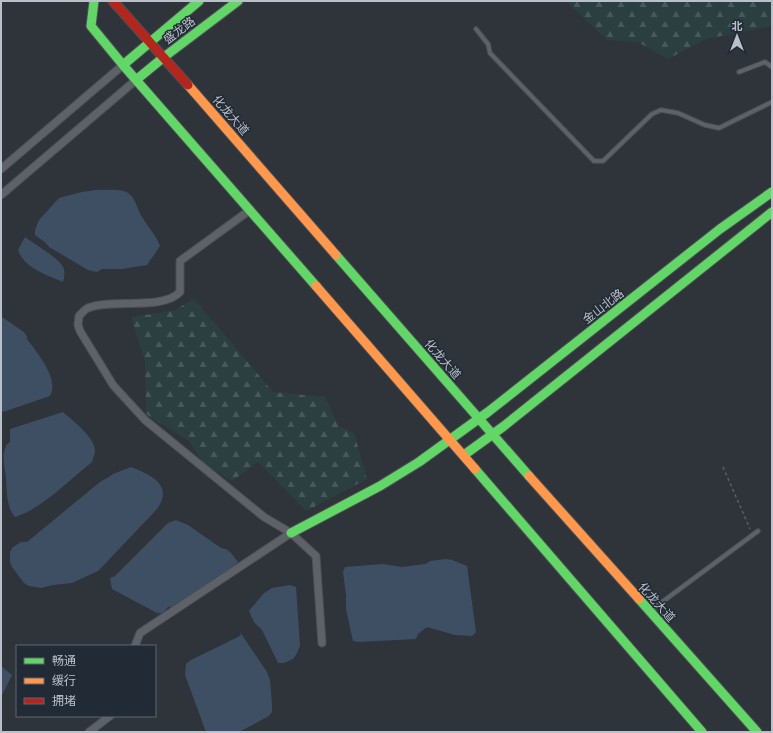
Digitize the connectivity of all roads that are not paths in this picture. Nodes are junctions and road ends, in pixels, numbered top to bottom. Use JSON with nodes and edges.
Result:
{"nodes":[{"id":1,"x":113,"y":1,"type":"edge"},
{"id":2,"x":199,"y":1,"type":"edge"},
{"id":3,"x":238,"y":1,"type":"edge"},
{"id":4,"x":92,"y":5,"type":"edge"},
{"id":5,"x":476,"y":30,"type":"dead end"},
{"id":6,"x":150,"y":42,"type":"junction"},
{"id":7,"x":164,"y":57,"type":"junction"},
{"id":8,"x":122,"y":65,"type":"junction"},
{"id":9,"x":772,"y":67,"type":"edge"},
{"id":10,"x":739,"y":72,"type":"dead end"},
{"id":11,"x":136,"y":80,"type":"junction"},
{"id":12,"x":772,"y":102,"type":"edge"},
{"id":13,"x":1,"y":170,"type":"edge"},
{"id":14,"x":772,"y":192,"type":"edge"},
{"id":15,"x":1,"y":195,"type":"edge"},
{"id":16,"x":250,"y":210,"type":"junction"},
{"id":17,"x":772,"y":212,"type":"edge"},
{"id":18,"x":478,"y":418,"type":"junction"},
{"id":19,"x":493,"y":435,"type":"junction"},
{"id":20,"x":450,"y":440,"type":"junction"},
{"id":21,"x":464,"y":455,"type":"junction"},
{"id":22,"x":758,"y":531,"type":"dead end"},
{"id":23,"x":291,"y":533,"type":"junction"},
{"id":24,"x":650,"y":611,"type":"junction"},
{"id":25,"x":322,"y":643,"type":"dead end"},
{"id":26,"x":135,"y":645,"type":"edge"},
{"id":27,"x":109,"y":717,"type":"edge"},
{"id":28,"x":89,"y":732,"type":"edge"},
{"id":29,"x":702,"y":732,"type":"edge"},
{"id":30,"x":757,"y":732,"type":"edge"}],
"edges":[{"from":1,"to":6,"type":"main road","name":"化龙大道"},
{"from":2,"to":6,"type":"main road","name":"盛龙路"},
{"from":3,"to":7,"type":"main road","name":"盛龙路"},
{"from":4,"to":8,"type":"main road"},
{"from":5,"to":12,"type":"lane"},
{"from":6,"to":7,"type":"main road","name":"化龙大道"},
{"from":6,"to":8,"type":"main road","name":"盛龙路"},
{"from":7,"to":11,"type":"main road","name":"盛龙路"},
{"from":7,"to":18,"type":"main road","name":"化龙大道"},
{"from":8,"to":11,"type":"main road"},
{"from":8,"to":13,"type":"street"},
{"from":9,"to":10,"type":"lane"},
{"from":11,"to":15,"type":"street"},
{"from":11,"to":16,"type":"main road"},
{"from":14,"to":18,"type":"main road","name":"金山北路"},
{"from":16,"to":20,"type":"main road"},
{"from":16,"to":23,"type":"street"},
{"from":17,"to":19,"type":"main road"},
{"from":18,"to":19,"type":"main road","name":"化龙大道"},
{"from":18,"to":20,"type":"main road","name":"金山北路"},
{"from":19,"to":21,"type":"main road"},
{"from":19,"to":24,"type":"main road","name":"化龙大道"},
{"from":20,"to":21,"type":"main road"},
{"from":20,"to":23,"type":"main road","name":"金山北路"},
{"from":21,"to":29,"type":"main road"},
{"from":22,"to":24,"type":"lane"},
{"from":23,"to":25,"type":"street"},
{"from":23,"to":26,"type":"street"},
{"from":24,"to":30,"type":"main road","name":"化龙大道"},
{"from":27,"to":28,"type":"street"}]}
